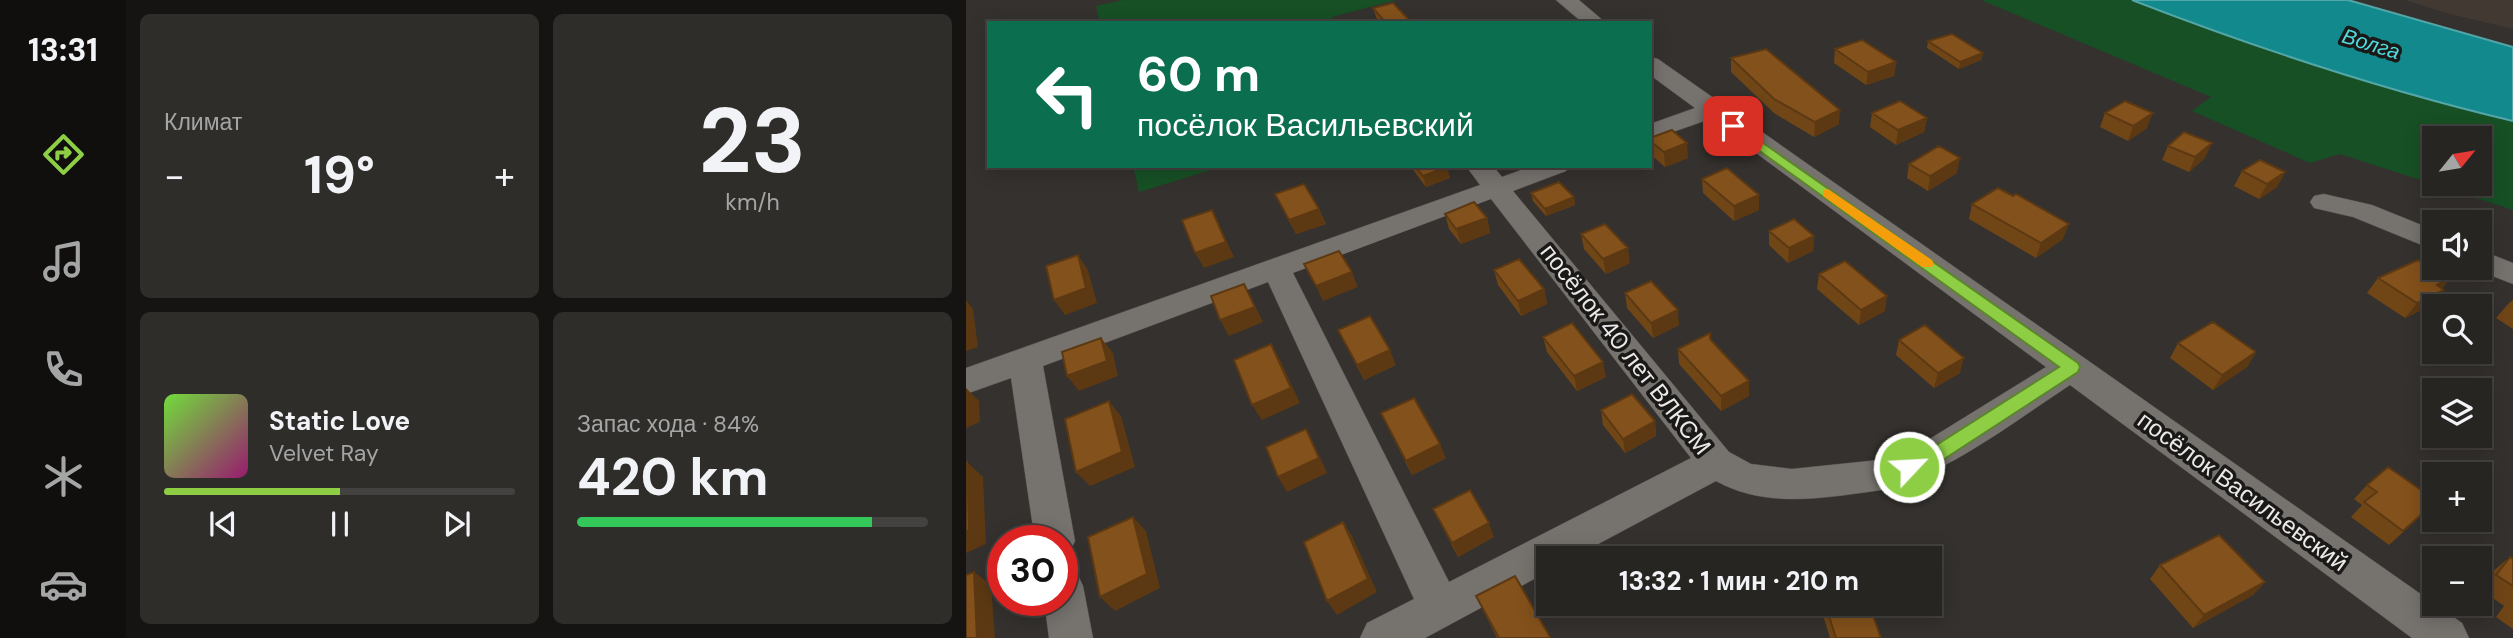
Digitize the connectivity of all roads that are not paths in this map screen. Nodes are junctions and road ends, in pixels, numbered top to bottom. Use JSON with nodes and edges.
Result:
{"nodes":[{"id":1,"x":1566,"y":0,"type":"edge"},
{"id":2,"x":1593,"y":21,"type":"edge"},
{"id":3,"x":1652,"y":65,"type":"edge"},
{"id":4,"x":1712,"y":110,"type":"junction"},
{"id":5,"x":1652,"y":132,"type":"edge"},
{"id":6,"x":1545,"y":168,"type":"edge"},
{"id":7,"x":1489,"y":177,"type":"edge"},
{"id":8,"x":2324,"y":202,"type":"dead end"},
{"id":9,"x":2422,"y":236,"type":"edge"},
{"id":10,"x":2492,"y":265,"type":"edge"},
{"id":11,"x":1276,"y":268,"type":"junction"},
{"id":12,"x":2513,"y":274,"type":"edge"},
{"id":13,"x":1025,"y":358,"type":"junction"},
{"id":14,"x":2072,"y":367,"type":"junction"},
{"id":15,"x":966,"y":381,"type":"edge"},
{"id":16,"x":1716,"y":463,"type":"junction"},
{"id":17,"x":1052,"y":525,"type":"edge"},
{"id":18,"x":1440,"y":606,"type":"junction"},
{"id":19,"x":1067,"y":616,"type":"edge"},
{"id":20,"x":1071,"y":638,"type":"edge"},
{"id":21,"x":1382,"y":638,"type":"edge"},
{"id":22,"x":2447,"y":638,"type":"edge"}],
"edges":[{"from":1,"to":2,"type":"street"},
{"from":3,"to":4,"type":"street","name":"посёлок Васильевский"},
{"from":4,"to":5,"type":"street"},
{"from":4,"to":14,"type":"street","name":"посёлок Васильевский"},
{"from":6,"to":7,"type":"street"},
{"from":7,"to":11,"type":"street"},
{"from":7,"to":16,"type":"street","name":"посёлок 40 лет ВЛКСМ"},
{"from":8,"to":9,"type":"street"},
{"from":10,"to":12,"type":"street"},
{"from":11,"to":13,"type":"street"},
{"from":11,"to":18,"type":"street"},
{"from":13,"to":15,"type":"street"},
{"from":13,"to":17,"type":"street"},
{"from":14,"to":16,"type":"street"},
{"from":14,"to":22,"type":"street","name":"посёлок Васильевский"},
{"from":16,"to":18,"type":"street","name":"посёлок 40 лет ВЛКСМ"},
{"from":18,"to":21,"type":"street","name":"посёлок 40 лет ВЛКСМ"},
{"from":19,"to":20,"type":"street"}]}
